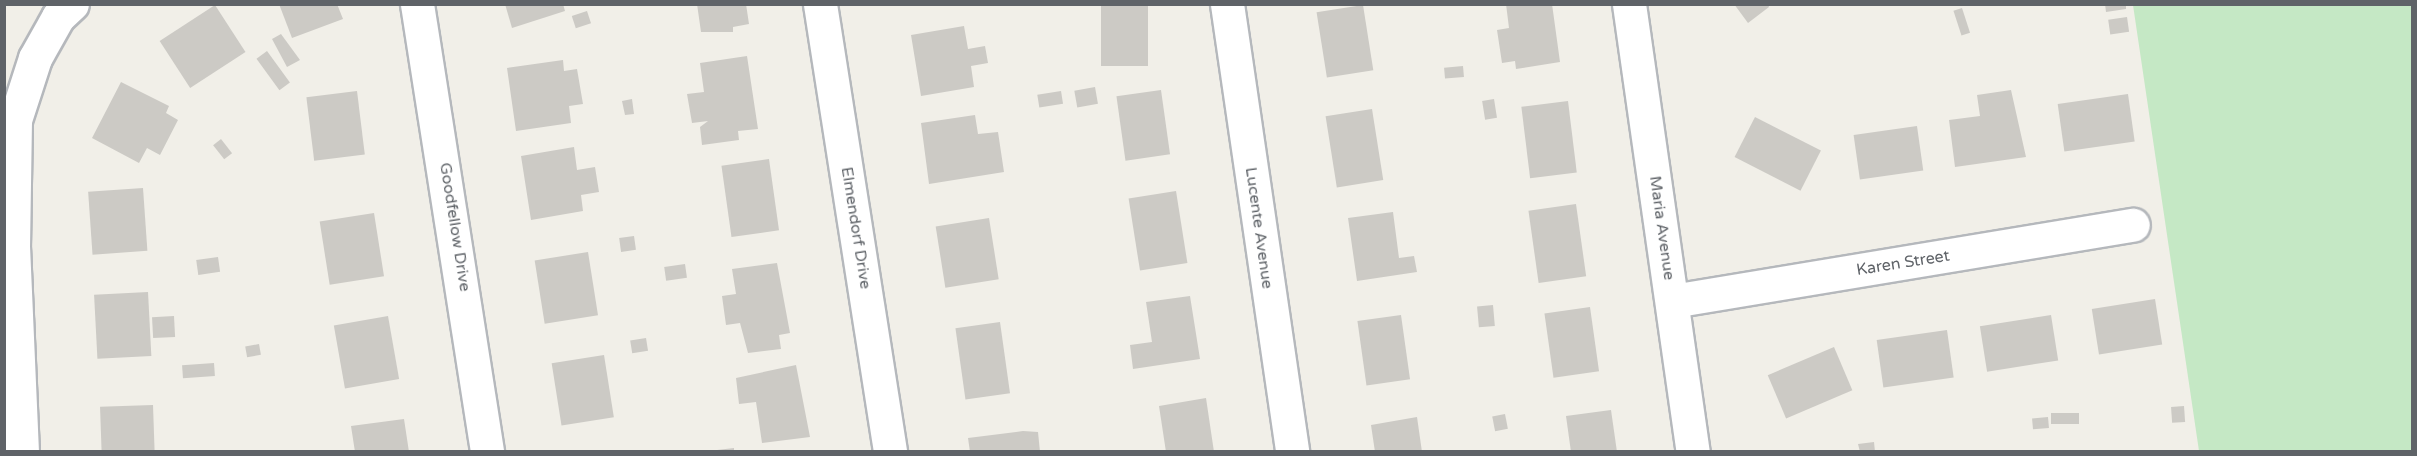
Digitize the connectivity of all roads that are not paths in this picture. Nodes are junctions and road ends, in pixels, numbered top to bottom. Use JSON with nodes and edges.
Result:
{"nodes":[{"id":1,"x":72,"y":4,"type":"edge"},
{"id":2,"x":417,"y":4,"type":"edge"},
{"id":3,"x":820,"y":4,"type":"edge"},
{"id":4,"x":1227,"y":4,"type":"edge"},
{"id":5,"x":1629,"y":4,"type":"edge"},
{"id":6,"x":2133,"y":225,"type":"dead end"},
{"id":7,"x":1672,"y":301,"type":"junction"},
{"id":8,"x":22,"y":452,"type":"edge"},
{"id":9,"x":487,"y":452,"type":"edge"},
{"id":10,"x":890,"y":452,"type":"edge"},
{"id":11,"x":1292,"y":452,"type":"edge"},
{"id":12,"x":1693,"y":452,"type":"edge"}],
"edges":[{"from":1,"to":8,"type":"street"},
{"from":2,"to":9,"type":"street","name":"Goodfellow Drive"},
{"from":3,"to":10,"type":"street","name":"Elmendorf Drive"},
{"from":4,"to":11,"type":"street","name":"Lucente Avenue"},
{"from":5,"to":7,"type":"street","name":"Maria Avenue"},
{"from":6,"to":7,"type":"street","name":"Karen Street"},
{"from":7,"to":12,"type":"street","name":"Maria Avenue"}]}
